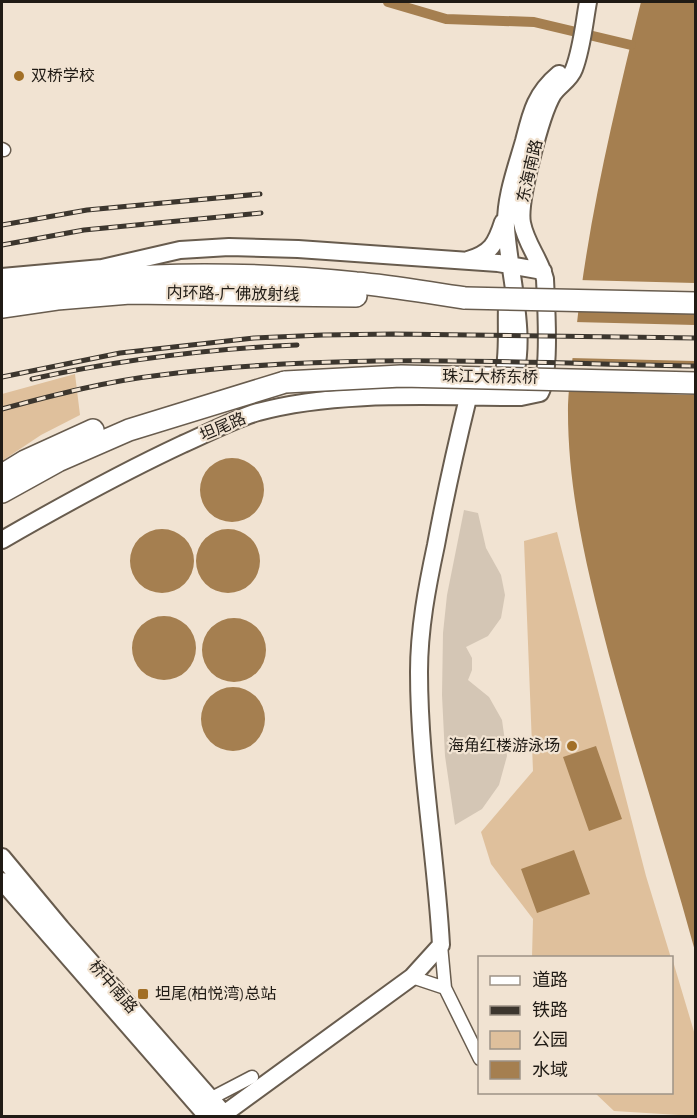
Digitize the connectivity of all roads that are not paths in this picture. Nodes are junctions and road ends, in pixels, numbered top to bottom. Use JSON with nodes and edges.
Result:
{"nodes":[{"id":1,"x":588,"y":2,"type":"edge"},
{"id":2,"x":578,"y":51,"type":"junction"},
{"id":3,"x":506,"y":213,"type":"junction"},
{"id":4,"x":468,"y":261,"type":"junction"},
{"id":5,"x":509,"y":264,"type":"junction"},
{"id":6,"x":543,"y":271,"type":"junction"},
{"id":7,"x":2,"y":277,"type":"edge"},
{"id":8,"x":2,"y":292,"type":"edge"},
{"id":9,"x":465,"y":298,"type":"junction"},
{"id":10,"x":696,"y":303,"type":"edge"},
{"id":11,"x":2,"y":307,"type":"edge"},
{"id":12,"x":285,"y":382,"type":"junction"},
{"id":13,"x":696,"y":383,"type":"edge"},
{"id":14,"x":496,"y":397,"type":"junction"},
{"id":15,"x":468,"y":398,"type":"junction"},
{"id":16,"x":2,"y":475,"type":"edge"},
{"id":17,"x":2,"y":492,"type":"edge"},
{"id":18,"x":2,"y":540,"type":"edge"},
{"id":19,"x":2,"y":857,"type":"edge"},
{"id":20,"x":2,"y":881,"type":"edge"},
{"id":21,"x":441,"y":945,"type":"junction"},
{"id":22,"x":412,"y":977,"type":"junction"},
{"id":23,"x":445,"y":988,"type":"junction"},
{"id":24,"x":478,"y":1055,"type":"edge"},
{"id":25,"x":252,"y":1077,"type":"dead end"},
{"id":26,"x":205,"y":1107,"type":"edge"},
{"id":27,"x":225,"y":1115,"type":"edge"}],
"edges":[{"from":1,"to":2,"type":"street","name":"东海南路"},
{"from":2,"to":3,"type":"street","name":"东海南路"},
{"from":2,"to":6,"type":"street","name":"东海南路"},
{"from":3,"to":4,"type":"street"},
{"from":3,"to":5,"type":"street","name":"东海南路"},
{"from":4,"to":5,"type":"street"},
{"from":4,"to":7,"type":"street"},
{"from":5,"to":6,"type":"street"},
{"from":5,"to":14,"type":"street","name":"东海南路"},
{"from":6,"to":14,"type":"street","name":"东海南路"},
{"from":8,"to":9,"type":"highway"},
{"from":9,"to":10,"type":"highway","bridge":true},
{"from":9,"to":11,"type":"highway","name":"内环路-广佛放射线"},
{"from":12,"to":13,"type":"highway","name":"珠江大桥东桥","bridge":true},
{"from":12,"to":16,"type":"highway"},
{"from":12,"to":17,"type":"highway"},
{"from":14,"to":15,"type":"street","name":"东海南路"},
{"from":15,"to":18,"type":"street","name":"坦尾路"},
{"from":15,"to":21,"type":"street"},
{"from":19,"to":26,"type":"street","name":"桥中南路"},
{"from":20,"to":26,"type":"street","name":"桥中南路"},
{"from":21,"to":22,"type":"street"},
{"from":21,"to":23,"type":"street"},
{"from":22,"to":23,"type":"street"},
{"from":22,"to":27,"type":"street"},
{"from":23,"to":24,"type":"street"},
{"from":25,"to":26,"type":"street"},
{"from":26,"to":27,"type":"street","name":"桥中南路"}]}
